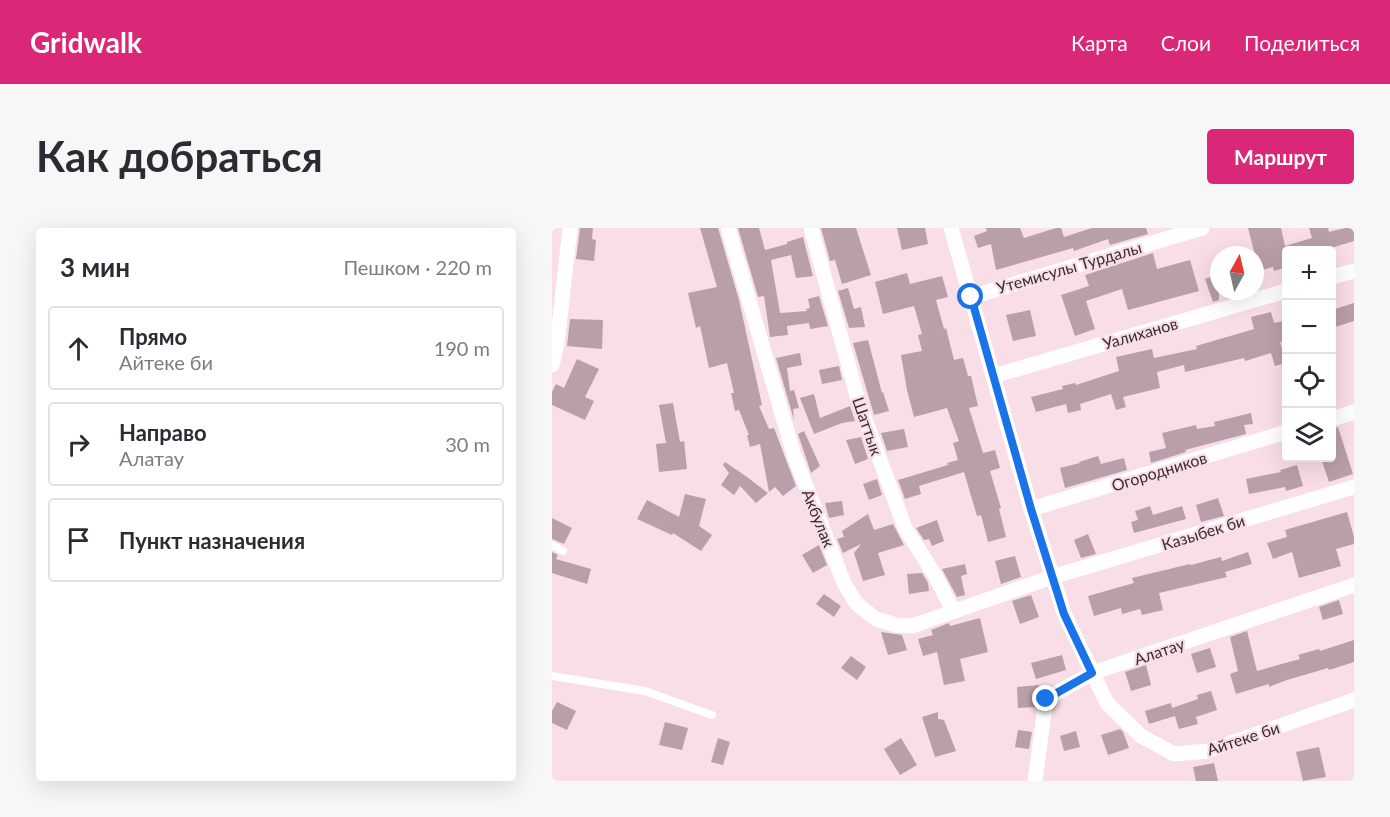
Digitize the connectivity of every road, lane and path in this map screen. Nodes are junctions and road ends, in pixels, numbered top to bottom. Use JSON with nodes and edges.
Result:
{"nodes":[{"id":1,"x":570,"y":228,"type":"edge"},
{"id":2,"x":728,"y":228,"type":"edge"},
{"id":3,"x":810,"y":228,"type":"edge"},
{"id":4,"x":951,"y":228,"type":"edge"},
{"id":5,"x":1202,"y":228,"type":"edge"},
{"id":6,"x":1354,"y":271,"type":"edge"},
{"id":7,"x":1336,"y":276,"type":"edge"},
{"id":8,"x":1282,"y":292,"type":"edge"},
{"id":9,"x":971,"y":297,"type":"junction"},
{"id":10,"x":552,"y":365,"type":"edge"},
{"id":11,"x":993,"y":376,"type":"junction"},
{"id":12,"x":1354,"y":412,"type":"edge"},
{"id":13,"x":1336,"y":417,"type":"edge"},
{"id":14,"x":1282,"y":434,"type":"edge"},
{"id":15,"x":1354,"y":487,"type":"edge"},
{"id":16,"x":1031,"y":509,"type":"junction"},
{"id":17,"x":552,"y":545,"type":"edge"},
{"id":18,"x":563,"y":551,"type":"dead end"},
{"id":19,"x":1052,"y":577,"type":"junction"},
{"id":20,"x":1354,"y":585,"type":"edge"},
{"id":21,"x":953,"y":611,"type":"junction"},
{"id":22,"x":1092,"y":673,"type":"junction"},
{"id":23,"x":552,"y":676,"type":"edge"},
{"id":24,"x":1354,"y":700,"type":"edge"},
{"id":25,"x":712,"y":715,"type":"dead end"},
{"id":26,"x":1035,"y":781,"type":"edge"}],
"edges":[{"from":1,"to":10,"type":"street"},
{"from":2,"to":21,"type":"street","name":"Акбулак"},
{"from":3,"to":21,"type":"street","name":"Шаттык"},
{"from":4,"to":9,"type":"street","name":"Айтеке би"},
{"from":5,"to":9,"type":"street","name":"Утемисулы Турдалы"},
{"from":6,"to":7,"type":"street"},
{"from":8,"to":11,"type":"street","name":"Уалиханов"},
{"from":9,"to":11,"type":"street","name":"Айтеке би"},
{"from":11,"to":16,"type":"street","name":"Айтеке би"},
{"from":12,"to":13,"type":"street"},
{"from":14,"to":16,"type":"street","name":"Огородников"},
{"from":15,"to":19,"type":"street","name":"Казыбек би"},
{"from":16,"to":19,"type":"street","name":"Айтеке би"},
{"from":17,"to":18,"type":"lane"},
{"from":19,"to":21,"type":"street","name":"Акбулак"},
{"from":19,"to":22,"type":"street","name":"Айтеке би"},
{"from":20,"to":22,"type":"street","name":"Алатау"},
{"from":22,"to":24,"type":"street","name":"Айтеке би"},
{"from":22,"to":26,"type":"street","name":"Алатау"},
{"from":23,"to":25,"type":"lane"}]}
